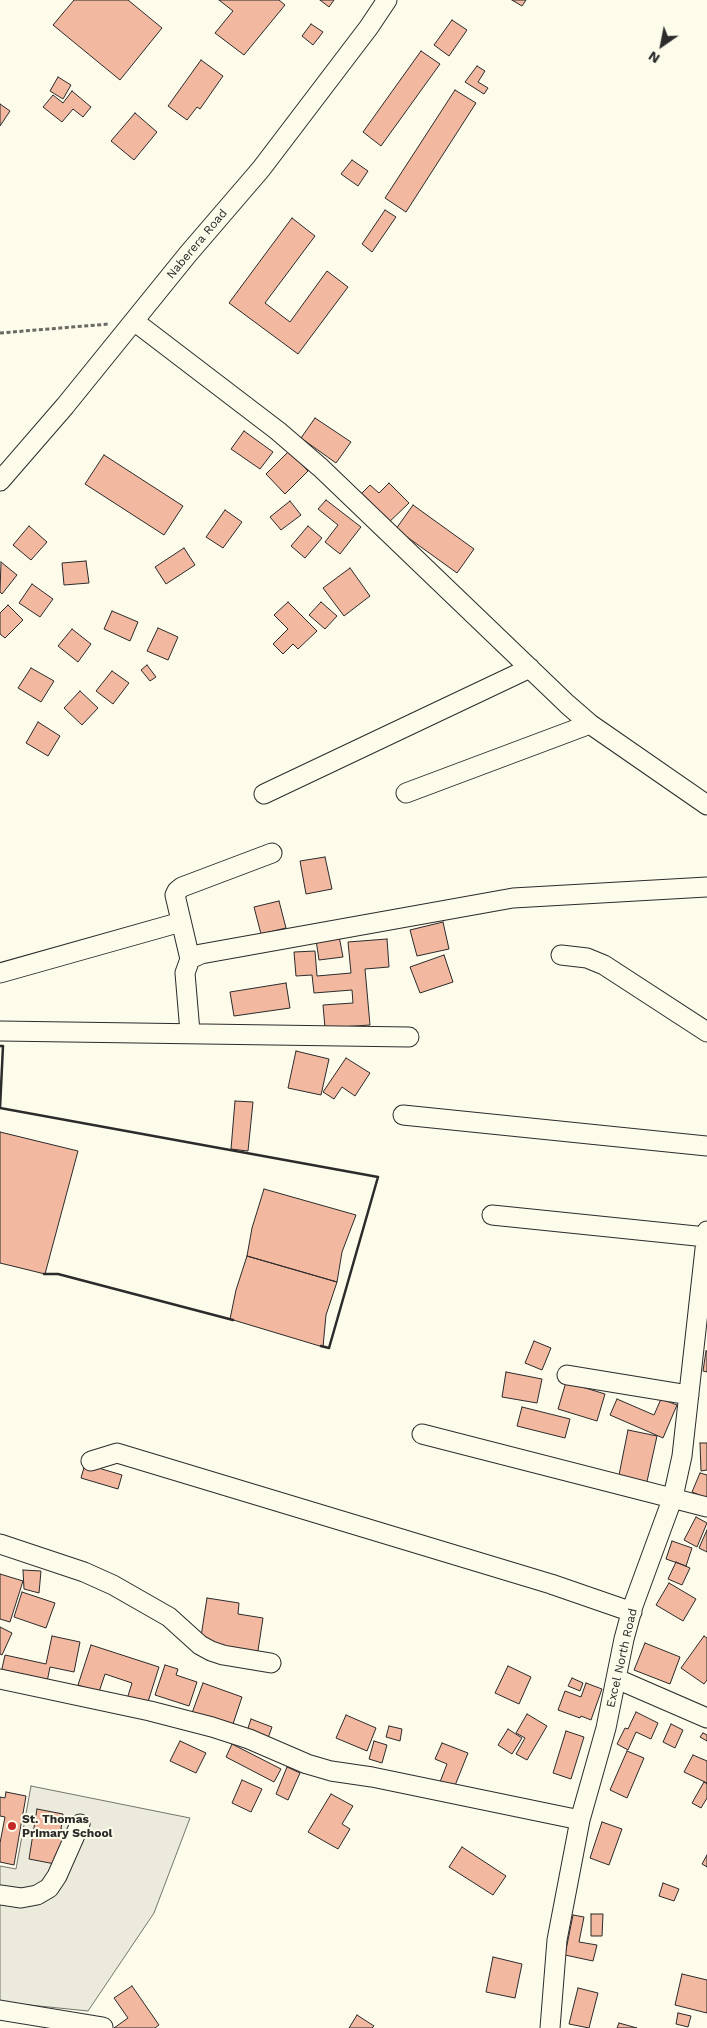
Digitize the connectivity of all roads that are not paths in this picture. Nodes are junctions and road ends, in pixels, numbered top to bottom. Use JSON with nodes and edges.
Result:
{"nodes":[{"id":1,"x":387,"y":0,"type":"edge"},
{"id":2,"x":134,"y":321,"type":"junction"},
{"id":3,"x":0,"y":481,"type":"edge"},
{"id":4,"x":530,"y":668,"type":"junction"},
{"id":5,"x":590,"y":724,"type":"junction"},
{"id":6,"x":406,"y":793,"type":"dead end"},
{"id":7,"x":264,"y":794,"type":"dead end"},
{"id":8,"x":707,"y":805,"type":"edge"},
{"id":9,"x":272,"y":853,"type":"dead end"},
{"id":10,"x":707,"y":887,"type":"edge"},
{"id":11,"x":181,"y":922,"type":"junction"},
{"id":12,"x":561,"y":955,"type":"dead end"},
{"id":13,"x":190,"y":959,"type":"junction"},
{"id":14,"x":0,"y":973,"type":"edge"},
{"id":15,"x":0,"y":1031,"type":"edge"},
{"id":16,"x":190,"y":1032,"type":"junction"},
{"id":17,"x":707,"y":1032,"type":"edge"},
{"id":18,"x":409,"y":1036,"type":"dead end"},
{"id":19,"x":403,"y":1115,"type":"dead end"},
{"id":20,"x":707,"y":1146,"type":"edge"},
{"id":21,"x":492,"y":1215,"type":"dead end"},
{"id":22,"x":707,"y":1231,"type":"edge"},
{"id":23,"x":706,"y":1237,"type":"edge"},
{"id":24,"x":703,"y":1296,"type":"edge"},
{"id":25,"x":567,"y":1376,"type":"dead end"},
{"id":26,"x":688,"y":1395,"type":"junction"},
{"id":27,"x":422,"y":1434,"type":"dead end"},
{"id":28,"x":91,"y":1461,"type":"dead end"},
{"id":29,"x":673,"y":1497,"type":"junction"},
{"id":30,"x":707,"y":1507,"type":"edge"},
{"id":31,"x":0,"y":1544,"type":"edge"},
{"id":32,"x":632,"y":1612,"type":"junction"},
{"id":33,"x":271,"y":1663,"type":"dead end"},
{"id":34,"x":0,"y":1678,"type":"edge"},
{"id":35,"x":617,"y":1680,"type":"junction"},
{"id":36,"x":707,"y":1718,"type":"edge"},
{"id":37,"x":580,"y":1820,"type":"junction"},
{"id":38,"x":80,"y":1824,"type":"dead end"},
{"id":39,"x":0,"y":1895,"type":"edge"},
{"id":40,"x":0,"y":2010,"type":"edge"},
{"id":41,"x":103,"y":2027,"type":"edge"},
{"id":42,"x":550,"y":2028,"type":"edge"}],
"edges":[{"from":1,"to":2,"type":"street","name":"Naberera Road"},
{"from":2,"to":3,"type":"street","name":"Naberera Road"},
{"from":2,"to":4,"type":"street"},
{"from":4,"to":5,"type":"street"},
{"from":4,"to":7,"type":"street"},
{"from":5,"to":6,"type":"street"},
{"from":5,"to":8,"type":"street"},
{"from":9,"to":11,"type":"street"},
{"from":10,"to":13,"type":"street"},
{"from":11,"to":13,"type":"street"},
{"from":11,"to":14,"type":"street"},
{"from":12,"to":17,"type":"street"},
{"from":13,"to":16,"type":"street"},
{"from":15,"to":16,"type":"street"},
{"from":16,"to":18,"type":"street"},
{"from":19,"to":20,"type":"street"},
{"from":21,"to":23,"type":"street"},
{"from":22,"to":23,"type":"street","name":"Excel North Road"},
{"from":23,"to":24,"type":"street","name":"Excel North Road"},
{"from":24,"to":26,"type":"street","name":"Excel North Road"},
{"from":25,"to":26,"type":"street"},
{"from":26,"to":29,"type":"street","name":"Excel North Road"},
{"from":27,"to":29,"type":"street"},
{"from":28,"to":32,"type":"street"},
{"from":29,"to":30,"type":"street"},
{"from":29,"to":32,"type":"street","name":"Excel North Road"},
{"from":31,"to":33,"type":"street"},
{"from":32,"to":35,"type":"street","name":"Excel North Road"},
{"from":34,"to":37,"type":"street"},
{"from":35,"to":36,"type":"street"},
{"from":35,"to":37,"type":"street","name":"Excel North Road"},
{"from":37,"to":42,"type":"street","name":"Excel North Road"},
{"from":38,"to":39,"type":"street"},
{"from":40,"to":41,"type":"street"}]}
